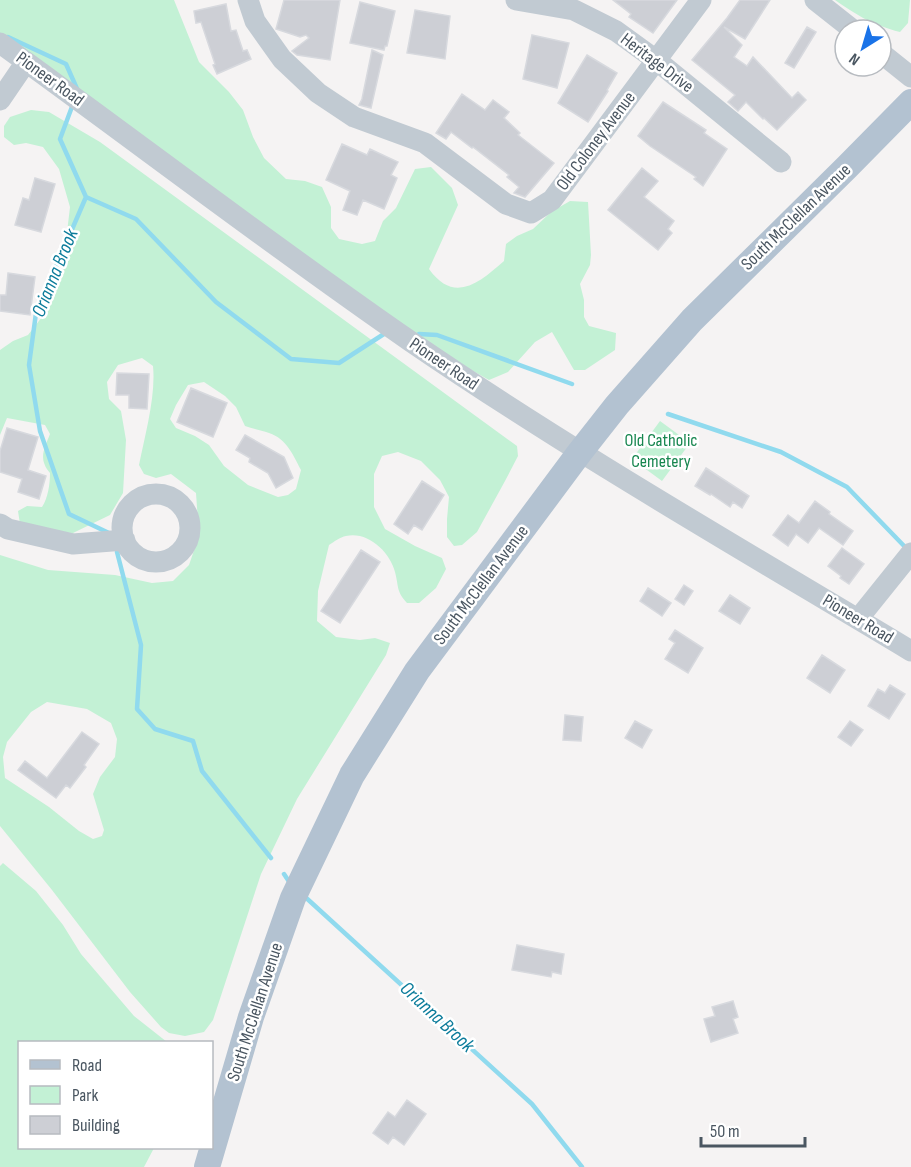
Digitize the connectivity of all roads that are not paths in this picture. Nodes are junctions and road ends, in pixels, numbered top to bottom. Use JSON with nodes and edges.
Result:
{"nodes":[{"id":1,"x":248,"y":0,"type":"edge"},
{"id":2,"x":516,"y":0,"type":"edge"},
{"id":3,"x":701,"y":0,"type":"edge"},
{"id":4,"x":815,"y":0,"type":"edge"},
{"id":5,"x":838,"y":18,"type":"edge"},
{"id":6,"x":0,"y":43,"type":"edge"},
{"id":7,"x":656,"y":60,"type":"junction"},
{"id":8,"x":26,"y":62,"type":"junction"},
{"id":9,"x":893,"y":63,"type":"edge"},
{"id":10,"x":911,"y":77,"type":"edge"},
{"id":11,"x":0,"y":100,"type":"edge"},
{"id":12,"x":911,"y":102,"type":"edge"},
{"id":13,"x":781,"y":162,"type":"dead end"},
{"id":14,"x":580,"y":452,"type":"junction"},
{"id":15,"x":0,"y":524,"type":"edge"},
{"id":16,"x":125,"y":540,"type":"dead end"},
{"id":17,"x":911,"y":553,"type":"edge"},
{"id":18,"x":858,"y":619,"type":"junction"},
{"id":19,"x":911,"y":651,"type":"edge"},
{"id":20,"x":213,"y":1147,"type":"edge"},
{"id":21,"x":212,"y":1149,"type":"edge"},
{"id":22,"x":207,"y":1167,"type":"edge"}],
"edges":[{"from":1,"to":7,"type":"street","name":"Old Coloney Avenue"},
{"from":2,"to":7,"type":"street","name":"Heritage Drive"},
{"from":3,"to":7,"type":"street","name":"Old Coloney Avenue"},
{"from":4,"to":5,"type":"street"},
{"from":6,"to":8,"type":"street","name":"Pioneer Road"},
{"from":7,"to":13,"type":"street","name":"Heritage Drive"},
{"from":8,"to":11,"type":"street"},
{"from":8,"to":14,"type":"street","name":"Pioneer Road"},
{"from":9,"to":10,"type":"street"},
{"from":12,"to":14,"type":"main road","name":"South McClellan Avenue"},
{"from":14,"to":18,"type":"street","name":"Pioneer Road"},
{"from":14,"to":20,"type":"main road","name":"South McClellan Avenue"},
{"from":15,"to":16,"type":"street"},
{"from":17,"to":18,"type":"street"},
{"from":18,"to":19,"type":"street","name":"Pioneer Road"},
{"from":21,"to":22,"type":"main road","name":"South McClellan Avenue"}]}
